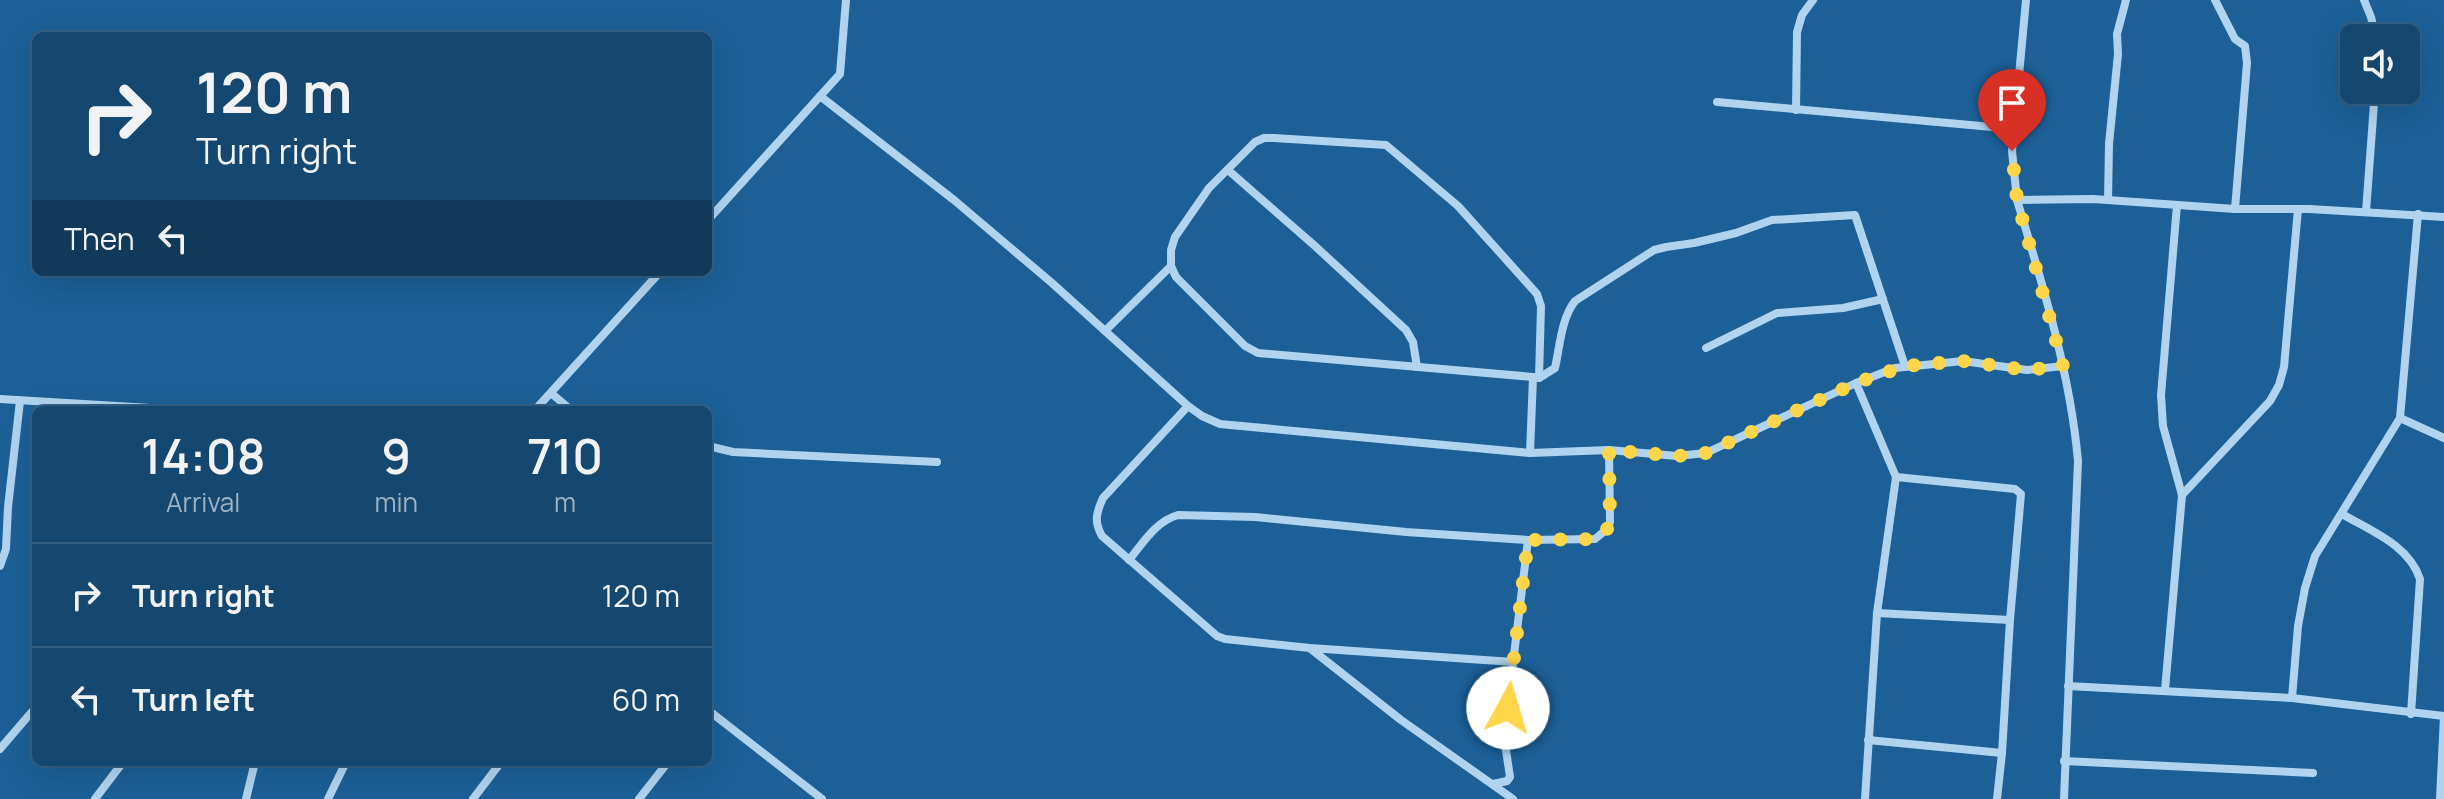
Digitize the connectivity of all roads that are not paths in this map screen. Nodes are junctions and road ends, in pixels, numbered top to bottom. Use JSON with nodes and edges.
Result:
{"nodes":[{"id":1,"x":846,"y":0,"type":"edge"},
{"id":2,"x":1813,"y":0,"type":"edge"},
{"id":3,"x":2014,"y":0,"type":"edge"},
{"id":4,"x":2026,"y":0,"type":"edge"},
{"id":5,"x":2126,"y":0,"type":"edge"},
{"id":6,"x":2215,"y":0,"type":"edge"},
{"id":7,"x":2364,"y":0,"type":"edge"},
{"id":8,"x":2373,"y":24,"type":"edge"},
{"id":9,"x":820,"y":96,"type":"junction"},
{"id":10,"x":1717,"y":102,"type":"dead end"},
{"id":11,"x":2374,"y":104,"type":"edge"},
{"id":12,"x":1796,"y":110,"type":"junction"},
{"id":13,"x":2014,"y":129,"type":"junction"},
{"id":14,"x":1228,"y":170,"type":"junction"},
{"id":15,"x":2017,"y":200,"type":"junction"},
{"id":16,"x":2108,"y":200,"type":"junction"},
{"id":17,"x":2177,"y":205,"type":"junction"},
{"id":18,"x":2235,"y":209,"type":"junction"},
{"id":19,"x":2298,"y":209,"type":"junction"},
{"id":20,"x":2366,"y":212,"type":"junction"},
{"id":21,"x":2418,"y":214,"type":"junction"},
{"id":22,"x":712,"y":216,"type":"edge"},
{"id":23,"x":2444,"y":217,"type":"edge"},
{"id":24,"x":1171,"y":266,"type":"junction"},
{"id":25,"x":656,"y":276,"type":"edge"},
{"id":26,"x":1883,"y":299,"type":"junction"},
{"id":27,"x":1105,"y":331,"type":"junction"},
{"id":28,"x":1706,"y":348,"type":"dead end"},
{"id":29,"x":1905,"y":366,"type":"junction"},
{"id":30,"x":2063,"y":366,"type":"junction"},
{"id":31,"x":1417,"y":367,"type":"junction"},
{"id":32,"x":1536,"y":378,"type":"junction"},
{"id":33,"x":1856,"y":383,"type":"junction"},
{"id":34,"x":551,"y":393,"type":"junction"},
{"id":35,"x":0,"y":399,"type":"edge"},
{"id":36,"x":20,"y":401,"type":"junction"},
{"id":37,"x":93,"y":406,"type":"edge"},
{"id":38,"x":539,"y":406,"type":"edge"},
{"id":39,"x":566,"y":406,"type":"edge"},
{"id":40,"x":1188,"y":406,"type":"junction"},
{"id":41,"x":2400,"y":418,"type":"junction"},
{"id":42,"x":2444,"y":438,"type":"edge"},
{"id":43,"x":712,"y":447,"type":"edge"},
{"id":44,"x":1609,"y":450,"type":"junction"},
{"id":45,"x":1530,"y":453,"type":"junction"},
{"id":46,"x":937,"y":462,"type":"dead end"},
{"id":47,"x":1896,"y":477,"type":"junction"},
{"id":48,"x":2182,"y":495,"type":"junction"},
{"id":49,"x":2342,"y":514,"type":"junction"},
{"id":50,"x":1528,"y":540,"type":"junction"},
{"id":51,"x":1129,"y":560,"type":"junction"},
{"id":52,"x":0,"y":566,"type":"edge"},
{"id":53,"x":1877,"y":613,"type":"junction"},
{"id":54,"x":2010,"y":620,"type":"junction"},
{"id":55,"x":1310,"y":648,"type":"junction"},
{"id":56,"x":1513,"y":662,"type":"junction"},
{"id":57,"x":2068,"y":686,"type":"junction"},
{"id":58,"x":2165,"y":690,"type":"junction"},
{"id":59,"x":2292,"y":698,"type":"junction"},
{"id":60,"x":32,"y":712,"type":"edge"},
{"id":61,"x":712,"y":713,"type":"edge"},
{"id":62,"x":2411,"y":714,"type":"junction"},
{"id":63,"x":2444,"y":716,"type":"edge"},
{"id":64,"x":1868,"y":740,"type":"junction"},
{"id":65,"x":0,"y":749,"type":"edge"},
{"id":66,"x":2002,"y":753,"type":"junction"},
{"id":67,"x":2064,"y":761,"type":"junction"},
{"id":68,"x":120,"y":766,"type":"edge"},
{"id":69,"x":254,"y":766,"type":"edge"},
{"id":70,"x":344,"y":766,"type":"edge"},
{"id":71,"x":498,"y":766,"type":"edge"},
{"id":72,"x":665,"y":766,"type":"edge"},
{"id":73,"x":2313,"y":773,"type":"dead end"},
{"id":74,"x":1493,"y":784,"type":"junction"},
{"id":75,"x":811,"y":790,"type":"junction"},
{"id":76,"x":95,"y":799,"type":"edge"},
{"id":77,"x":246,"y":799,"type":"edge"},
{"id":78,"x":328,"y":799,"type":"edge"},
{"id":79,"x":473,"y":799,"type":"edge"},
{"id":80,"x":639,"y":799,"type":"edge"},
{"id":81,"x":804,"y":799,"type":"edge"},
{"id":82,"x":822,"y":799,"type":"edge"},
{"id":83,"x":1513,"y":799,"type":"edge"},
{"id":84,"x":1865,"y":799,"type":"edge"},
{"id":85,"x":1997,"y":799,"type":"edge"},
{"id":86,"x":2064,"y":799,"type":"edge"},
{"id":87,"x":2440,"y":799,"type":"edge"}],
"edges":[{"from":1,"to":9,"type":"street"},
{"from":2,"to":12,"type":"street"},
{"from":3,"to":4,"type":"street"},
{"from":4,"to":13,"type":"street"},
{"from":5,"to":16,"type":"street"},
{"from":6,"to":18,"type":"street"},
{"from":7,"to":8,"type":"street"},
{"from":9,"to":22,"type":"street"},
{"from":9,"to":27,"type":"street"},
{"from":10,"to":12,"type":"street"},
{"from":11,"to":20,"type":"street"},
{"from":12,"to":13,"type":"street"},
{"from":13,"to":15,"type":"street"},
{"from":14,"to":24,"type":"street"},
{"from":14,"to":31,"type":"street"},
{"from":14,"to":32,"type":"street"},
{"from":15,"to":16,"type":"street"},
{"from":15,"to":30,"type":"street"},
{"from":16,"to":17,"type":"street"},
{"from":17,"to":18,"type":"street"},
{"from":17,"to":48,"type":"street"},
{"from":18,"to":19,"type":"street"},
{"from":19,"to":20,"type":"street"},
{"from":19,"to":48,"type":"street"},
{"from":20,"to":21,"type":"street"},
{"from":21,"to":23,"type":"street"},
{"from":21,"to":41,"type":"street"},
{"from":24,"to":27,"type":"street"},
{"from":24,"to":31,"type":"street"},
{"from":25,"to":34,"type":"street"},
{"from":26,"to":28,"type":"street"},
{"from":26,"to":29,"type":"street"},
{"from":26,"to":32,"type":"street"},
{"from":27,"to":40,"type":"street"},
{"from":29,"to":30,"type":"street"},
{"from":29,"to":33,"type":"street"},
{"from":30,"to":57,"type":"street"},
{"from":31,"to":32,"type":"street"},
{"from":32,"to":45,"type":"street"},
{"from":33,"to":44,"type":"street"},
{"from":33,"to":47,"type":"street"},
{"from":34,"to":38,"type":"street"},
{"from":34,"to":39,"type":"street"},
{"from":35,"to":36,"type":"street"},
{"from":36,"to":37,"type":"street"},
{"from":36,"to":52,"type":"street"},
{"from":40,"to":45,"type":"street"},
{"from":40,"to":51,"type":"street"},
{"from":41,"to":42,"type":"street"},
{"from":41,"to":49,"type":"street"},
{"from":43,"to":46,"type":"street"},
{"from":44,"to":45,"type":"street"},
{"from":44,"to":50,"type":"street"},
{"from":47,"to":53,"type":"street"},
{"from":47,"to":54,"type":"street"},
{"from":48,"to":58,"type":"street"},
{"from":49,"to":59,"type":"street"},
{"from":49,"to":62,"type":"street"},
{"from":50,"to":51,"type":"street"},
{"from":50,"to":56,"type":"street"},
{"from":51,"to":55,"type":"street"},
{"from":53,"to":54,"type":"street"},
{"from":53,"to":64,"type":"street"},
{"from":54,"to":66,"type":"street"},
{"from":55,"to":56,"type":"street"},
{"from":55,"to":74,"type":"street"},
{"from":56,"to":74,"type":"street"},
{"from":57,"to":58,"type":"street"},
{"from":57,"to":67,"type":"street"},
{"from":58,"to":59,"type":"street"},
{"from":59,"to":62,"type":"street"},
{"from":60,"to":65,"type":"street"},
{"from":61,"to":75,"type":"street"},
{"from":62,"to":63,"type":"street"},
{"from":63,"to":87,"type":"street"},
{"from":64,"to":66,"type":"street"},
{"from":64,"to":84,"type":"street"},
{"from":66,"to":85,"type":"street"},
{"from":67,"to":73,"type":"street"},
{"from":67,"to":86,"type":"street"},
{"from":68,"to":76,"type":"street"},
{"from":69,"to":77,"type":"street"},
{"from":70,"to":78,"type":"street"},
{"from":71,"to":79,"type":"street"},
{"from":72,"to":80,"type":"street"},
{"from":74,"to":83,"type":"street"},
{"from":75,"to":81,"type":"street"},
{"from":75,"to":82,"type":"street"}]}
